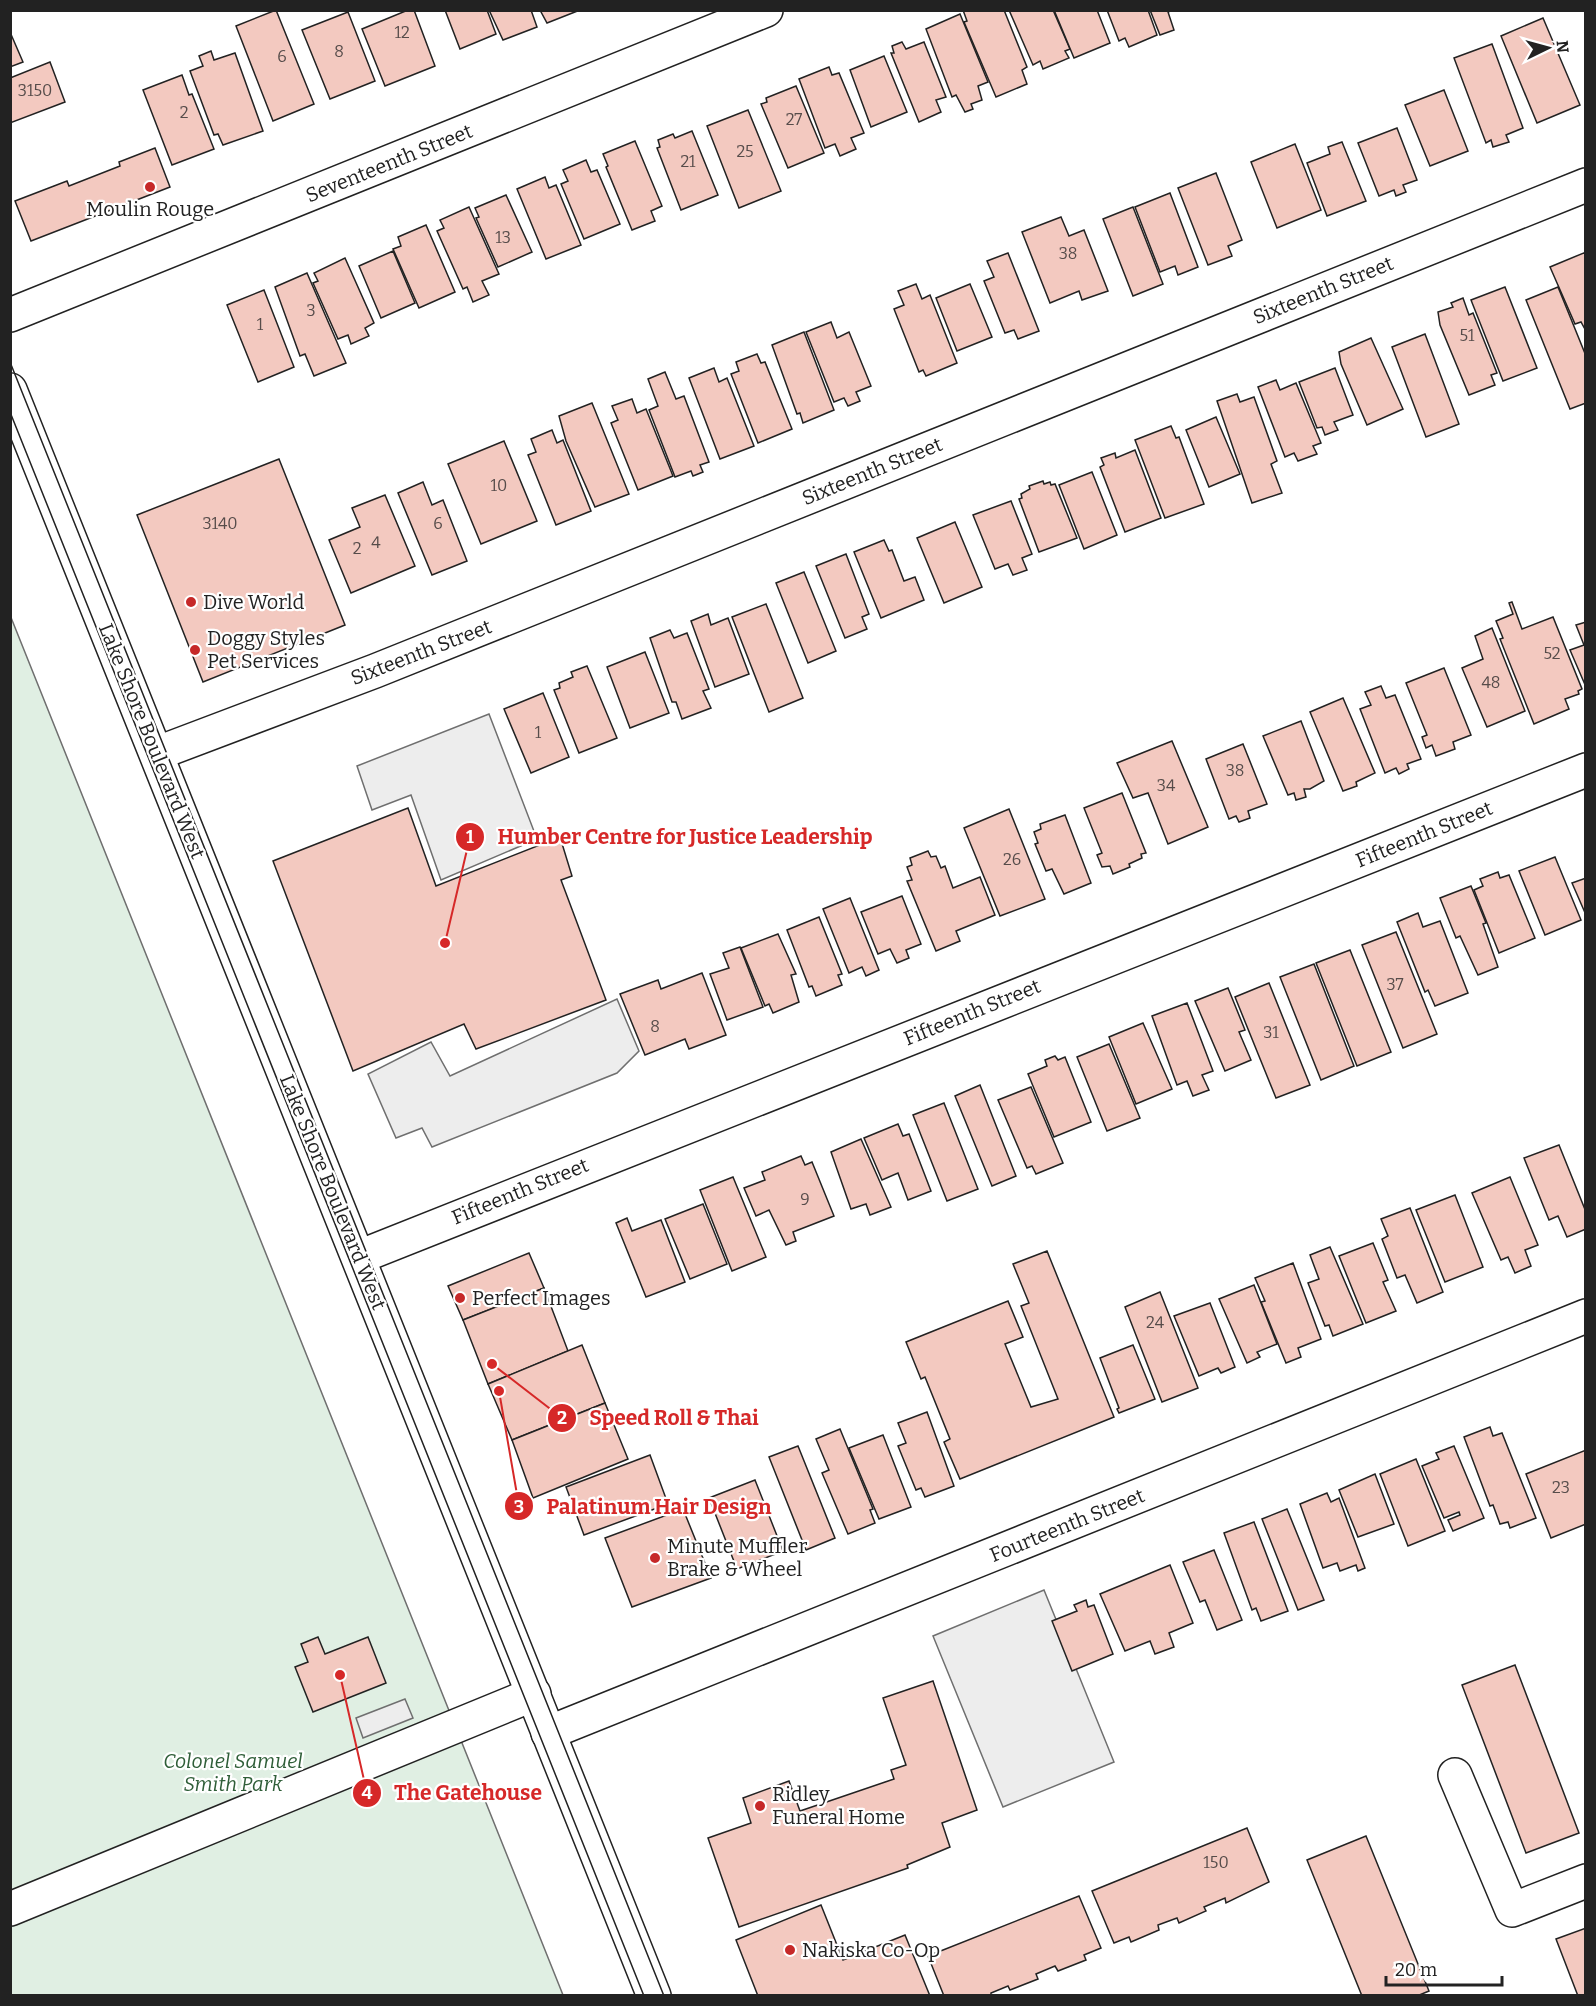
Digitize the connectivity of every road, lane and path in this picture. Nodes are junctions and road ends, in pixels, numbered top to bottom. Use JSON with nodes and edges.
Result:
{"nodes":[{"id":1,"x":766,"y":10,"type":"edge"},
{"id":2,"x":1586,"y":185,"type":"edge"},
{"id":3,"x":10,"y":315,"type":"edge"},
{"id":4,"x":10,"y":390,"type":"edge"},
{"id":5,"x":158,"y":753,"type":"junction"},
{"id":6,"x":1586,"y":770,"type":"edge"},
{"id":7,"x":359,"y":1257,"type":"junction"},
{"id":8,"x":1586,"y":1316,"type":"edge"},
{"id":9,"x":534,"y":1694,"type":"junction"},
{"id":10,"x":548,"y":1733,"type":"junction"},
{"id":11,"x":1455,"y":1775,"type":"dead end"},
{"id":12,"x":1586,"y":1881,"type":"edge"},
{"id":13,"x":10,"y":1909,"type":"edge"},
{"id":14,"x":654,"y":1995,"type":"edge"}],
"edges":[{"from":1,"to":3,"type":"street","name":"Seventeenth Street"},
{"from":2,"to":5,"type":"street","name":"Sixteenth Street"},
{"from":4,"to":5,"type":"street","name":"Lake Shore Boulevard West"},
{"from":5,"to":7,"type":"street","name":"Lake Shore Boulevard West"},
{"from":6,"to":7,"type":"street","name":"Fifteenth Street"},
{"from":7,"to":9,"type":"street","name":"Lake Shore Boulevard West"},
{"from":8,"to":10,"type":"street","name":"Fourteenth Street"},
{"from":9,"to":10,"type":"street","name":"Lake Shore Boulevard West"},
{"from":9,"to":13,"type":"street"},
{"from":10,"to":14,"type":"street","name":"Lake Shore Boulevard West"},
{"from":11,"to":12,"type":"street"}]}
